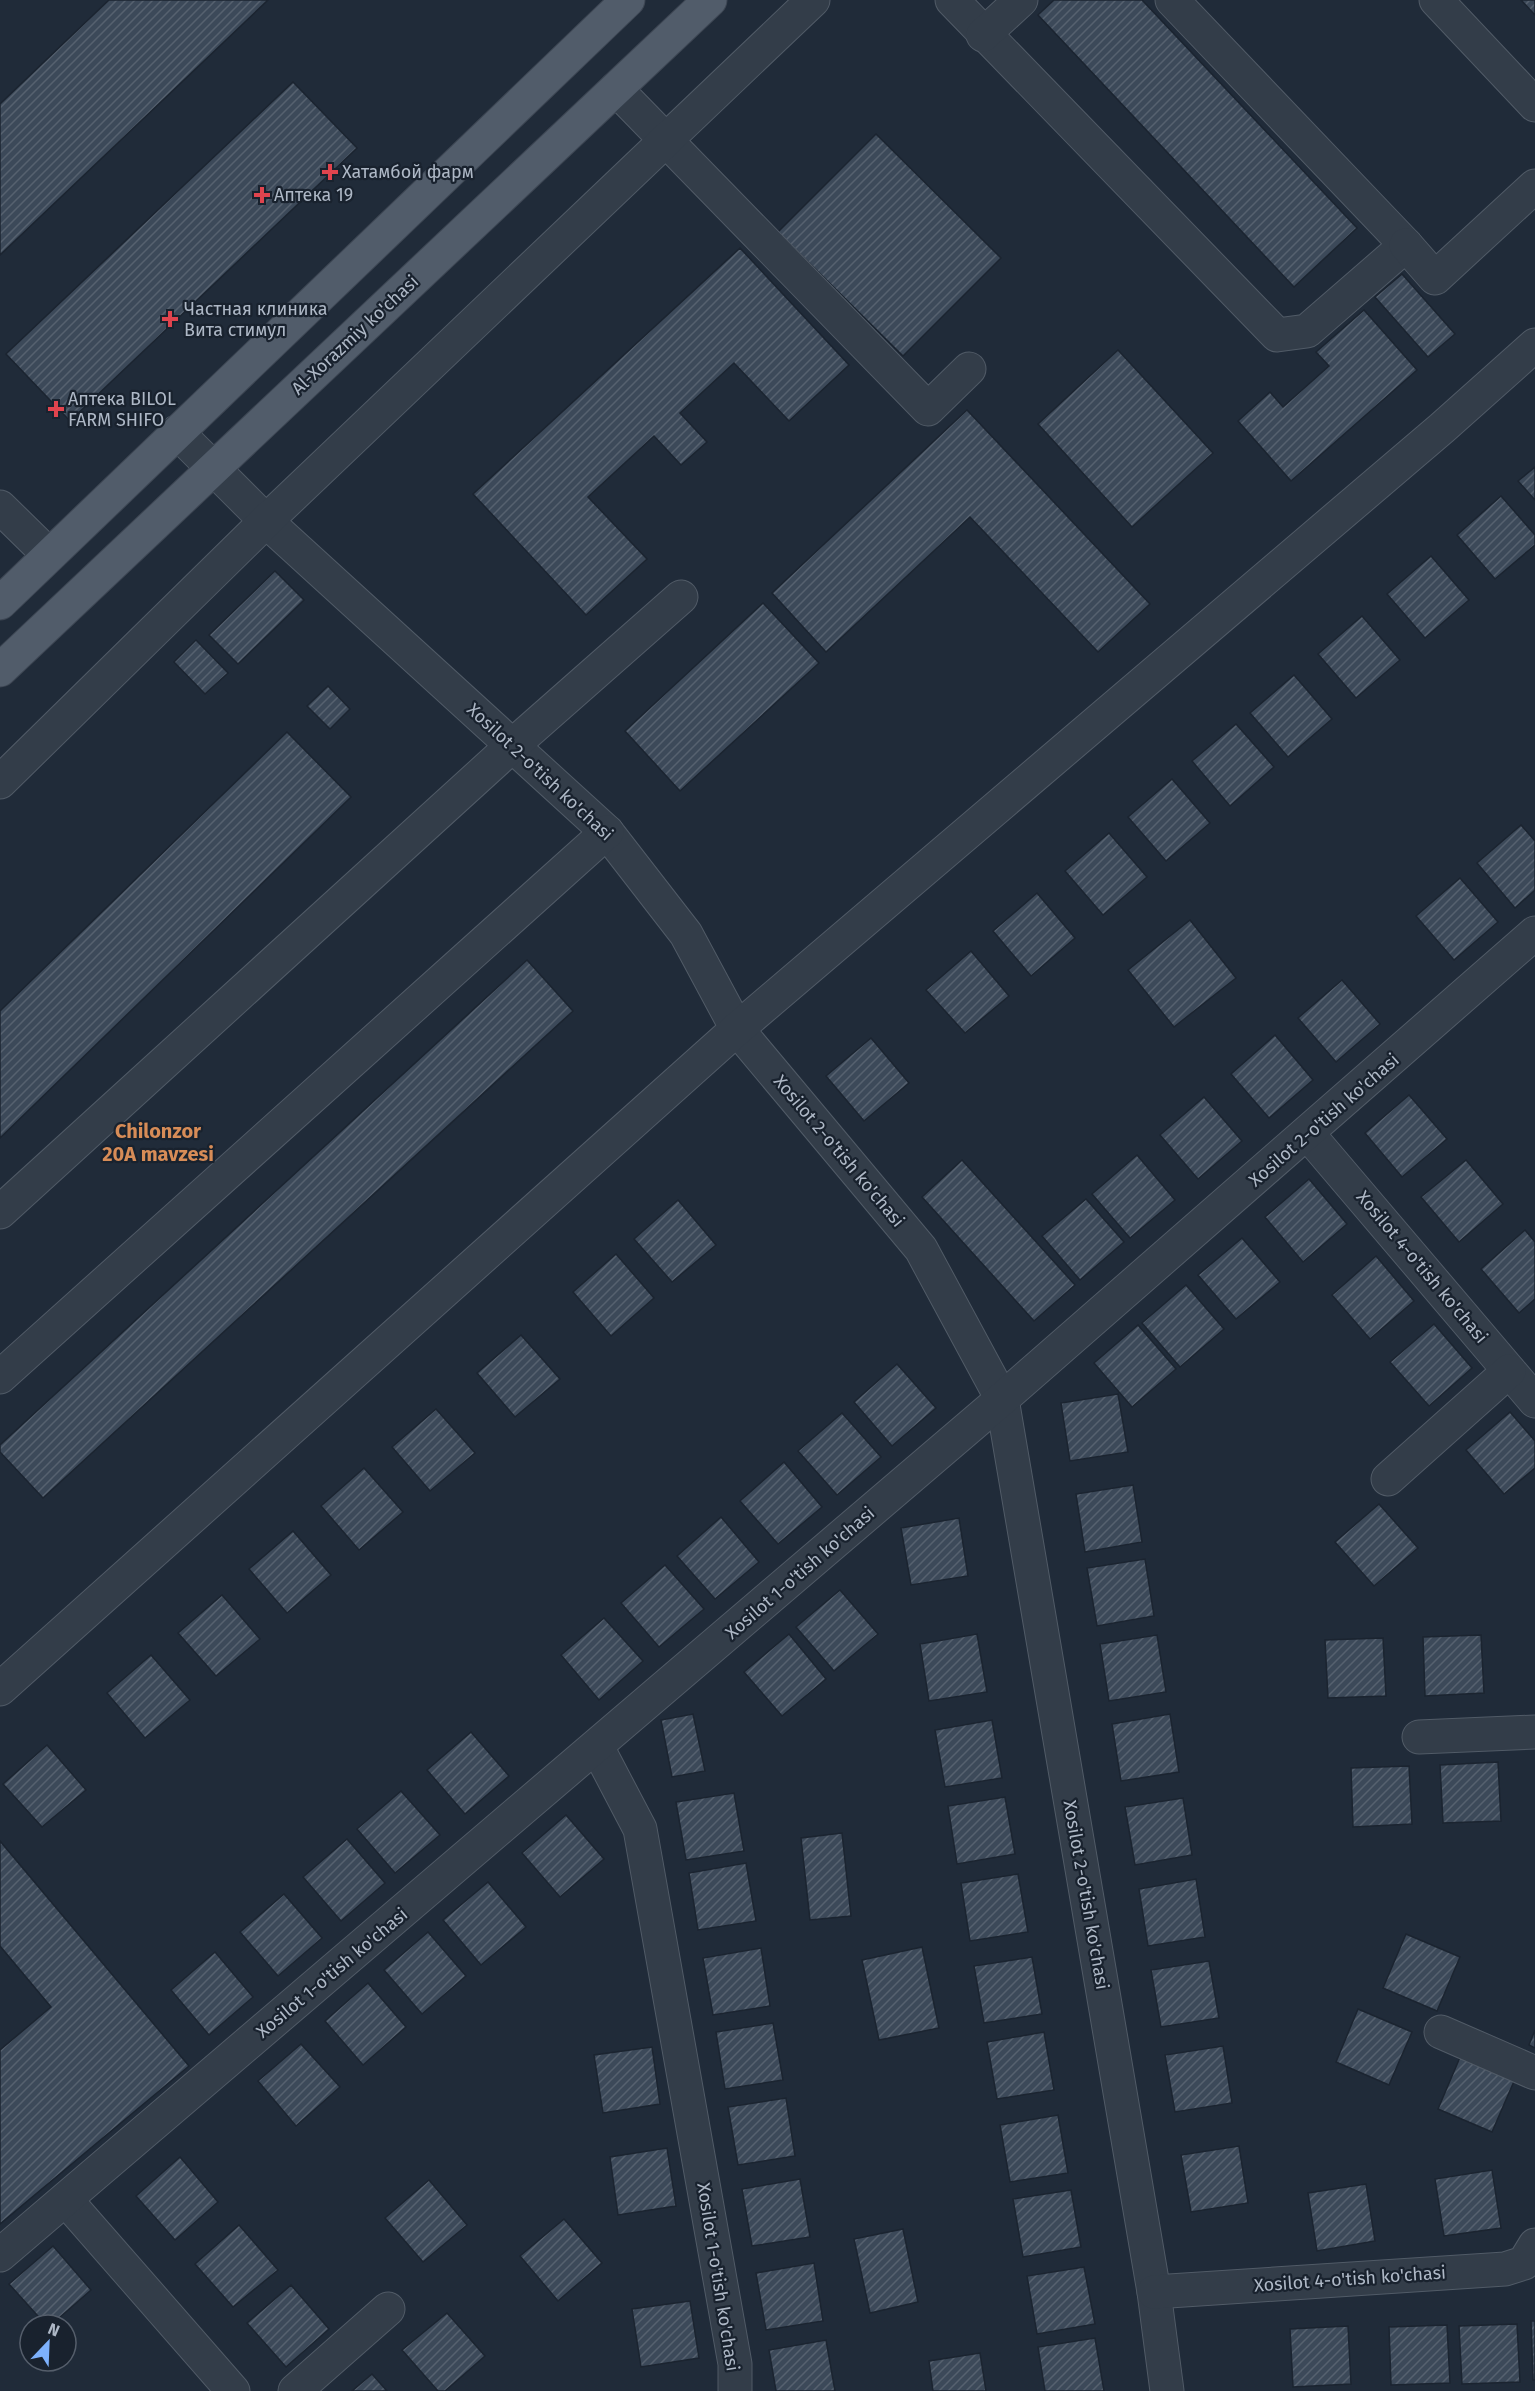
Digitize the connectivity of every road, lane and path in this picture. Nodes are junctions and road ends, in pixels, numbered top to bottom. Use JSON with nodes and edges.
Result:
{"nodes":[{"id":1,"x":628,"y":0,"type":"edge"},
{"id":2,"x":813,"y":0,"type":"edge"},
{"id":3,"x":952,"y":0,"type":"edge"},
{"id":4,"x":1021,"y":0,"type":"edge"},
{"id":5,"x":1172,"y":0,"type":"edge"},
{"id":6,"x":1436,"y":0,"type":"edge"},
{"id":7,"x":700,"y":3,"type":"edge"},
{"id":8,"x":983,"y":35,"type":"junction"},
{"id":9,"x":616,"y":89,"type":"junction"},
{"id":10,"x":1535,"y":105,"type":"edge"},
{"id":11,"x":666,"y":140,"type":"junction"},
{"id":12,"x":1535,"y":186,"type":"edge"},
{"id":13,"x":1406,"y":245,"type":"junction"},
{"id":14,"x":1535,"y":345,"type":"edge"},
{"id":15,"x":969,"y":369,"type":"dead end"},
{"id":16,"x":177,"y":432,"type":"junction"},
{"id":17,"x":214,"y":468,"type":"junction"},
{"id":18,"x":0,"y":507,"type":"edge"},
{"id":19,"x":266,"y":521,"type":"junction"},
{"id":20,"x":50,"y":555,"type":"junction"},
{"id":21,"x":681,"y":597,"type":"dead end"},
{"id":22,"x":0,"y":603,"type":"edge"},
{"id":23,"x":0,"y":670,"type":"edge"},
{"id":24,"x":513,"y":745,"type":"junction"},
{"id":25,"x":0,"y":782,"type":"edge"},
{"id":26,"x":607,"y":832,"type":"junction"},
{"id":27,"x":1535,"y":933,"type":"edge"},
{"id":28,"x":737,"y":1029,"type":"junction"},
{"id":29,"x":1308,"y":1134,"type":"junction"},
{"id":30,"x":0,"y":1212,"type":"edge"},
{"id":31,"x":1509,"y":1371,"type":"junction"},
{"id":32,"x":0,"y":1377,"type":"edge"},
{"id":33,"x":1002,"y":1399,"type":"junction"},
{"id":34,"x":1535,"y":1401,"type":"edge"},
{"id":35,"x":1388,"y":1479,"type":"dead end"},
{"id":36,"x":0,"y":1689,"type":"edge"},
{"id":37,"x":1535,"y":1732,"type":"edge"},
{"id":38,"x":1419,"y":1737,"type":"dead end"},
{"id":39,"x":597,"y":1747,"type":"junction"},
{"id":40,"x":1441,"y":2032,"type":"dead end"},
{"id":41,"x":1535,"y":2073,"type":"edge"},
{"id":42,"x":66,"y":2200,"type":"junction"},
{"id":43,"x":1535,"y":2245,"type":"edge"},
{"id":44,"x":0,"y":2256,"type":"edge"},
{"id":45,"x":1154,"y":2292,"type":"junction"},
{"id":46,"x":388,"y":2309,"type":"dead end"},
{"id":47,"x":233,"y":2391,"type":"edge"},
{"id":48,"x":295,"y":2391,"type":"edge"},
{"id":49,"x":735,"y":2391,"type":"edge"},
{"id":50,"x":1167,"y":2391,"type":"edge"}],
"edges":[{"from":1,"to":16,"type":"main road"},
{"from":2,"to":11,"type":"street"},
{"from":3,"to":8,"type":"street"},
{"from":4,"to":8,"type":"street"},
{"from":5,"to":13,"type":"street"},
{"from":6,"to":10,"type":"street"},
{"from":7,"to":9,"type":"main road","name":"Al-Xorazmiy ko'chasi"},
{"from":8,"to":13,"type":"street"},
{"from":9,"to":11,"type":"street"},
{"from":9,"to":17,"type":"main road","name":"Al-Xorazmiy ko'chasi"},
{"from":11,"to":15,"type":"street"},
{"from":11,"to":19,"type":"street"},
{"from":12,"to":13,"type":"street"},
{"from":14,"to":28,"type":"street"},
{"from":16,"to":17,"type":"street","name":"Xosilot 2-o'tish ko'chasi"},
{"from":16,"to":20,"type":"main road"},
{"from":17,"to":19,"type":"street","name":"Xosilot 2-o'tish ko'chasi"},
{"from":17,"to":23,"type":"main road","name":"Al-Xorazmiy ko'chasi"},
{"from":18,"to":20,"type":"street"},
{"from":19,"to":24,"type":"street","name":"Xosilot 2-o'tish ko'chasi"},
{"from":19,"to":25,"type":"street"},
{"from":20,"to":22,"type":"main road"},
{"from":21,"to":24,"type":"street"},
{"from":24,"to":26,"type":"street","name":"Xosilot 2-o'tish ko'chasi"},
{"from":24,"to":30,"type":"street"},
{"from":26,"to":28,"type":"street","name":"Xosilot 2-o'tish ko'chasi"},
{"from":26,"to":32,"type":"street"},
{"from":27,"to":29,"type":"street","name":"Xosilot 2-o'tish ko'chasi"},
{"from":28,"to":33,"type":"street","name":"Xosilot 2-o'tish ko'chasi"},
{"from":28,"to":36,"type":"street"},
{"from":29,"to":31,"type":"street","name":"Xosilot 4-o'tish ko'chasi"},
{"from":29,"to":33,"type":"street","name":"Xosilot 2-o'tish ko'chasi"},
{"from":31,"to":34,"type":"street","name":"Xosilot 4-o'tish ko'chasi"},
{"from":31,"to":35,"type":"street"},
{"from":33,"to":39,"type":"street","name":"Xosilot 1-o'tish ko'chasi"},
{"from":33,"to":45,"type":"street","name":"Xosilot 2-o'tish ko'chasi"},
{"from":37,"to":38,"type":"street"},
{"from":39,"to":42,"type":"street","name":"Xosilot 1-o'tish ko'chasi"},
{"from":39,"to":49,"type":"street","name":"Xosilot 1-o'tish ko'chasi"},
{"from":40,"to":41,"type":"street"},
{"from":42,"to":44,"type":"street","name":"Xosilot 1-o'tish ko'chasi"},
{"from":42,"to":47,"type":"street"},
{"from":43,"to":45,"type":"street","name":"Xosilot 4-o'tish ko'chasi"},
{"from":45,"to":50,"type":"street","name":"Xosilot 2-o'tish ko'chasi"},
{"from":46,"to":48,"type":"street"}]}
